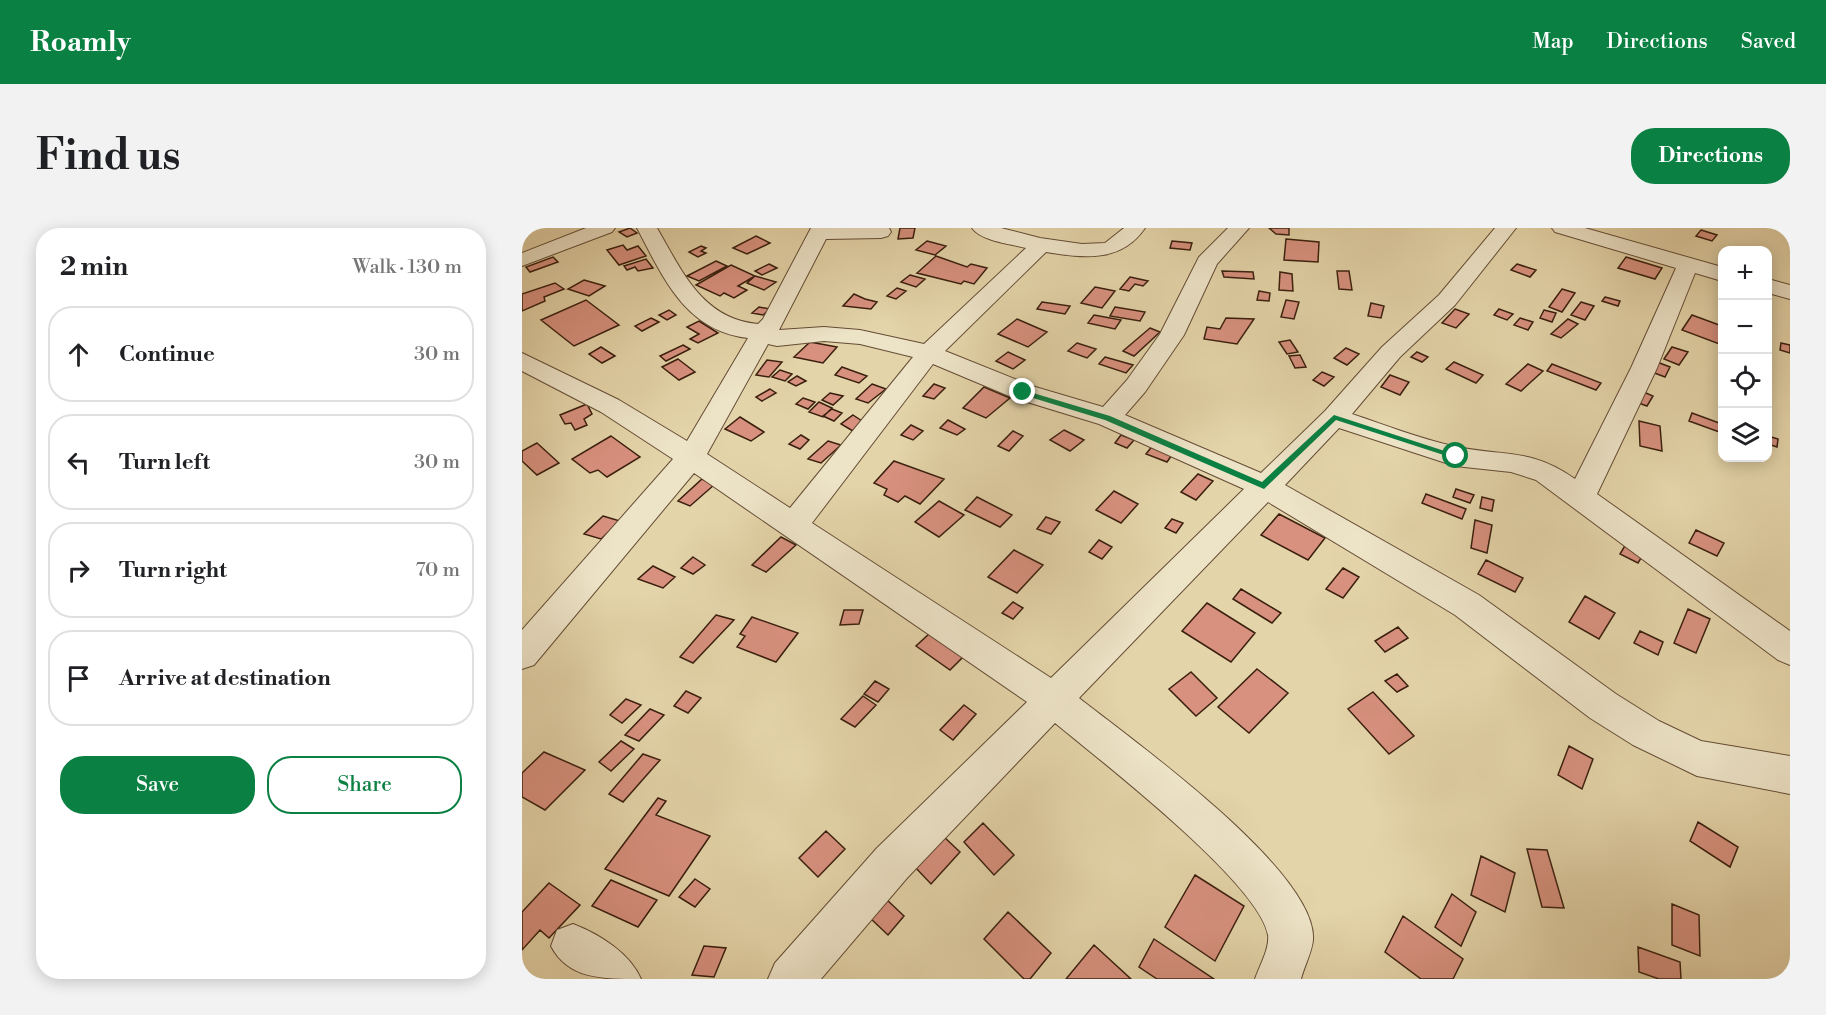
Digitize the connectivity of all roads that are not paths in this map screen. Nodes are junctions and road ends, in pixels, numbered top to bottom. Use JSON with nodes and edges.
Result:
{"nodes":[{"id":1,"x":605,"y":228,"type":"edge"},
{"id":2,"x":647,"y":228,"type":"edge"},
{"id":3,"x":982,"y":228,"type":"edge"},
{"id":4,"x":1135,"y":228,"type":"edge"},
{"id":5,"x":1239,"y":228,"type":"edge"},
{"id":6,"x":1506,"y":228,"type":"edge"},
{"id":7,"x":1562,"y":228,"type":"edge"},
{"id":8,"x":819,"y":231,"type":"edge"},
{"id":9,"x":881,"y":232,"type":"dead end"},
{"id":10,"x":1043,"y":244,"type":"junction"},
{"id":11,"x":522,"y":260,"type":"edge"},
{"id":12,"x":1688,"y":265,"type":"junction"},
{"id":13,"x":1718,"y":273,"type":"edge"},
{"id":14,"x":1772,"y":287,"type":"edge"},
{"id":15,"x":1790,"y":292,"type":"edge"},
{"id":16,"x":763,"y":332,"type":"junction"},
{"id":17,"x":930,"y":354,"type":"junction"},
{"id":18,"x":522,"y":361,"type":"edge"},
{"id":19,"x":1334,"y":417,"type":"junction"},
{"id":20,"x":1108,"y":418,"type":"junction"},
{"id":21,"x":691,"y":457,"type":"junction"},
{"id":22,"x":1264,"y":486,"type":"junction"},
{"id":23,"x":1581,"y":496,"type":"junction"},
{"id":24,"x":793,"y":526,"type":"junction"},
{"id":25,"x":1790,"y":650,"type":"edge"},
{"id":26,"x":522,"y":654,"type":"edge"},
{"id":27,"x":1056,"y":700,"type":"junction"},
{"id":28,"x":1790,"y":775,"type":"edge"},
{"id":29,"x":573,"y":946,"type":"dead end"},
{"id":30,"x":618,"y":979,"type":"edge"},
{"id":31,"x":791,"y":979,"type":"edge"},
{"id":32,"x":1278,"y":979,"type":"edge"}],
"edges":[{"from":1,"to":11,"type":"street"},
{"from":2,"to":16,"type":"street"},
{"from":3,"to":10,"type":"street"},
{"from":4,"to":10,"type":"street"},
{"from":5,"to":20,"type":"street"},
{"from":6,"to":19,"type":"street"},
{"from":7,"to":12,"type":"street"},
{"from":8,"to":9,"type":"street"},
{"from":8,"to":16,"type":"street"},
{"from":10,"to":17,"type":"street"},
{"from":12,"to":13,"type":"street"},
{"from":12,"to":23,"type":"street"},
{"from":14,"to":15,"type":"street"},
{"from":16,"to":17,"type":"street"},
{"from":16,"to":21,"type":"street"},
{"from":17,"to":20,"type":"street"},
{"from":17,"to":24,"type":"street"},
{"from":18,"to":21,"type":"street"},
{"from":19,"to":22,"type":"street"},
{"from":19,"to":23,"type":"street"},
{"from":20,"to":22,"type":"street"},
{"from":21,"to":24,"type":"street"},
{"from":21,"to":26,"type":"street"},
{"from":22,"to":27,"type":"street"},
{"from":22,"to":28,"type":"street"},
{"from":23,"to":25,"type":"street"},
{"from":24,"to":27,"type":"street"},
{"from":27,"to":31,"type":"street"},
{"from":27,"to":32,"type":"street"},
{"from":29,"to":30,"type":"street"}]}
